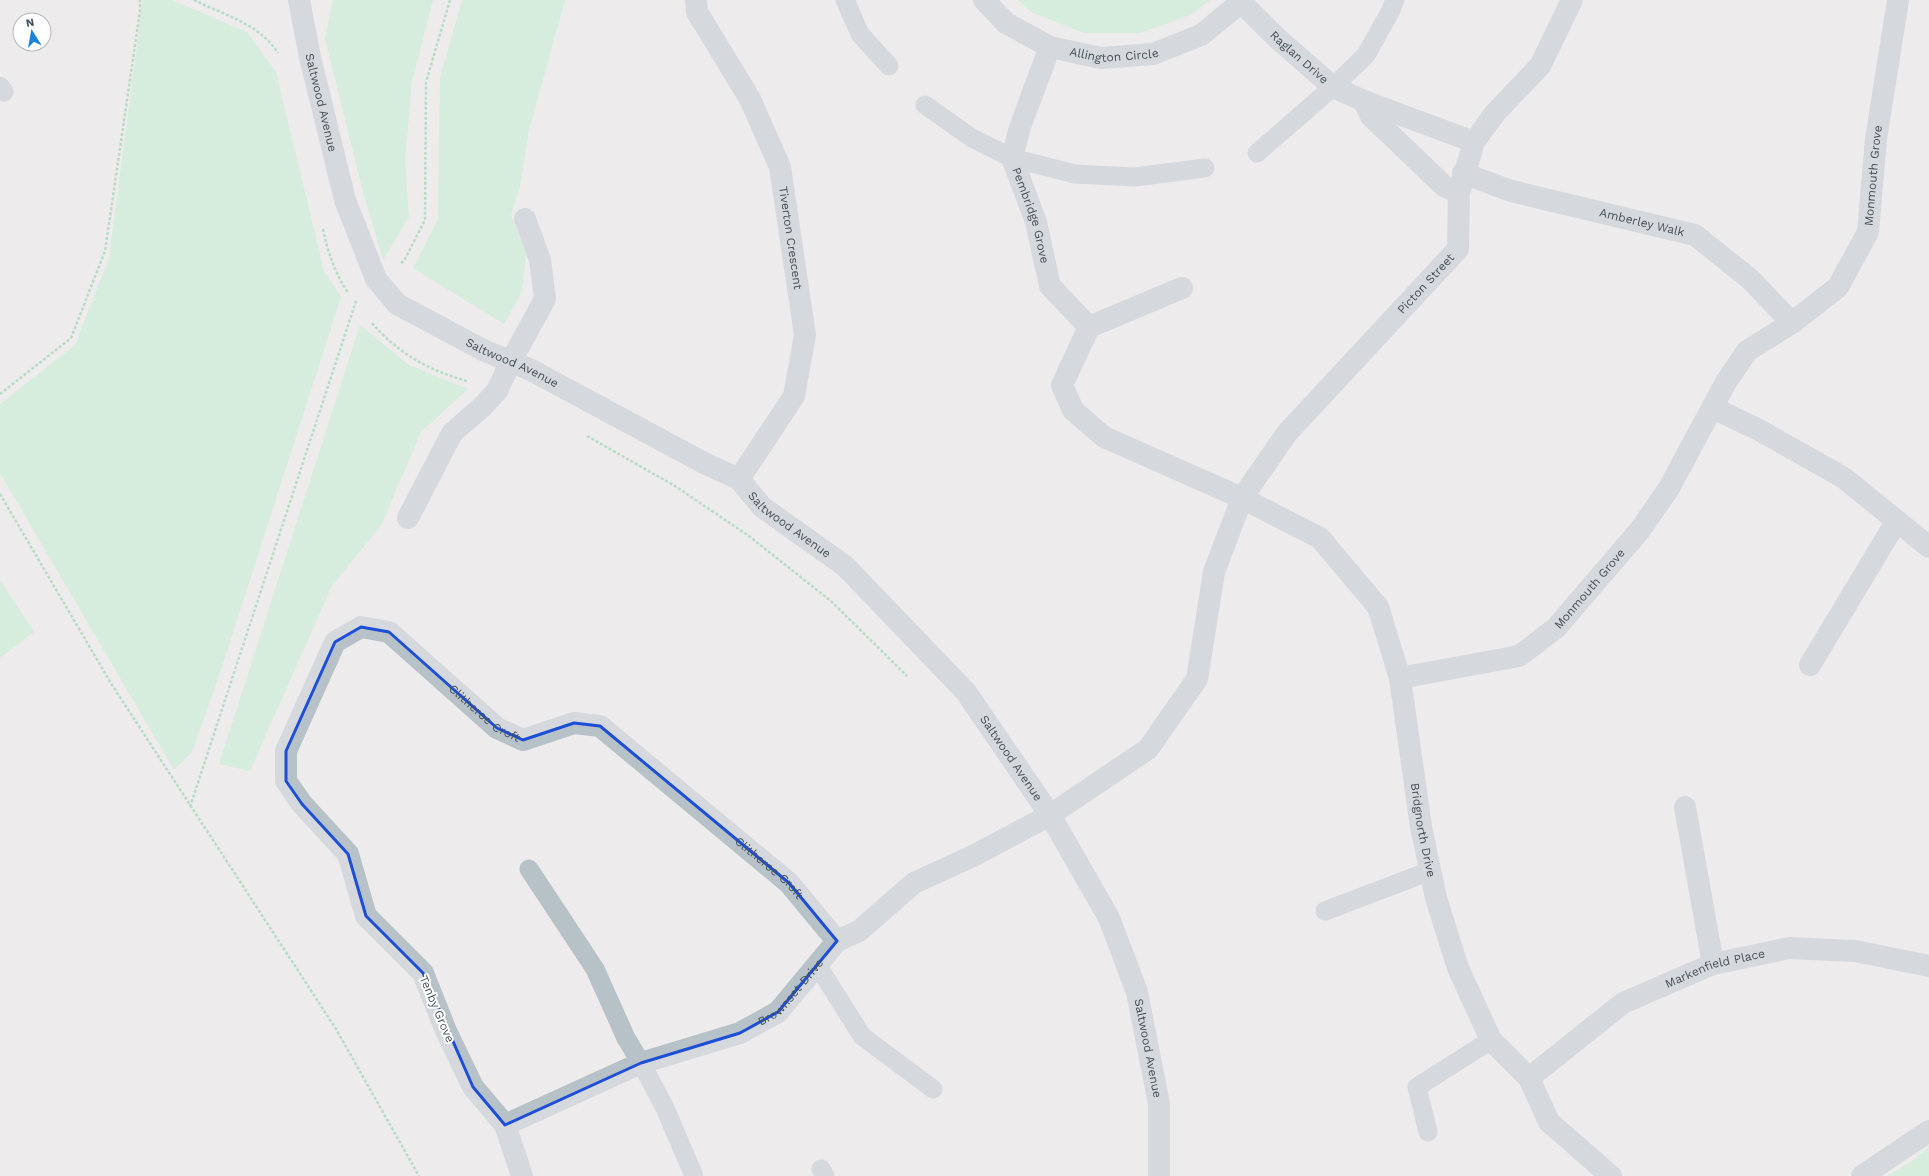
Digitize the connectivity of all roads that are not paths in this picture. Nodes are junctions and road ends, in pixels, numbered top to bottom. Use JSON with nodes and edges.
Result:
{"nodes":[{"id":1,"x":299,"y":0,"type":"edge"},
{"id":2,"x":696,"y":0,"type":"edge"},
{"id":3,"x":845,"y":0,"type":"edge"},
{"id":4,"x":984,"y":0,"type":"edge"},
{"id":5,"x":1395,"y":0,"type":"edge"},
{"id":6,"x":1572,"y":0,"type":"edge"},
{"id":7,"x":1898,"y":0,"type":"edge"},
{"id":8,"x":1243,"y":2,"type":"edge"},
{"id":9,"x":1050,"y":47,"type":"junction"},
{"id":10,"x":890,"y":66,"type":"dead end"},
{"id":11,"x":1333,"y":87,"type":"junction"},
{"id":12,"x":1364,"y":101,"type":"junction"},
{"id":13,"x":925,"y":105,"type":"dead end"},
{"id":14,"x":1474,"y":142,"type":"junction"},
{"id":15,"x":1257,"y":153,"type":"dead end"},
{"id":16,"x":1012,"y":158,"type":"junction"},
{"id":17,"x":1205,"y":168,"type":"dead end"},
{"id":18,"x":1461,"y":183,"type":"junction"},
{"id":19,"x":524,"y":219,"type":"dead end"},
{"id":20,"x":1182,"y":288,"type":"dead end"},
{"id":21,"x":1792,"y":323,"type":"junction"},
{"id":22,"x":1090,"y":327,"type":"junction"},
{"id":23,"x":510,"y":361,"type":"junction"},
{"id":24,"x":1713,"y":408,"type":"junction"},
{"id":25,"x":739,"y":479,"type":"junction"},
{"id":26,"x":1242,"y":498,"type":"junction"},
{"id":27,"x":408,"y":518,"type":"dead end"},
{"id":28,"x":1896,"y":522,"type":"junction"},
{"id":29,"x":1929,"y":548,"type":"edge"},
{"id":30,"x":1810,"y":665,"type":"dead end"},
{"id":31,"x":1400,"y":678,"type":"junction"},
{"id":32,"x":286,"y":751,"type":"joint"},
{"id":33,"x":1685,"y":807,"type":"dead end"},
{"id":34,"x":1050,"y":815,"type":"junction"},
{"id":35,"x":529,"y":870,"type":"dead end"},
{"id":36,"x":1430,"y":872,"type":"junction"},
{"id":37,"x":1325,"y":911,"type":"dead end"},
{"id":38,"x":837,"y":941,"type":"junction"},
{"id":39,"x":1713,"y":964,"type":"junction"},
{"id":40,"x":818,"y":966,"type":"junction"},
{"id":41,"x":1929,"y":966,"type":"edge"},
{"id":42,"x":1491,"y":1040,"type":"junction"},
{"id":43,"x":641,"y":1063,"type":"junction"},
{"id":44,"x":1529,"y":1078,"type":"junction"},
{"id":45,"x":933,"y":1089,"type":"dead end"},
{"id":46,"x":505,"y":1125,"type":"junction"},
{"id":47,"x":1929,"y":1131,"type":"edge"},
{"id":48,"x":1428,"y":1132,"type":"dead end"},
{"id":49,"x":522,"y":1176,"type":"edge"},
{"id":50,"x":694,"y":1176,"type":"edge"},
{"id":51,"x":1159,"y":1176,"type":"edge"},
{"id":52,"x":1611,"y":1176,"type":"edge"},
{"id":53,"x":1862,"y":1176,"type":"edge"}],
"edges":[{"from":1,"to":23,"type":"street","name":"Saltwood Avenue"},
{"from":2,"to":25,"type":"street","name":"Tiverton Crescent"},
{"from":3,"to":10,"type":"lane"},
{"from":4,"to":9,"type":"street","name":"Allington Circle"},
{"from":5,"to":11,"type":"lane"},
{"from":6,"to":14,"type":"street","name":"Picton Street"},
{"from":7,"to":21,"type":"street","name":"Monmouth Grove"},
{"from":8,"to":9,"type":"street","name":"Allington Circle"},
{"from":8,"to":11,"type":"street","name":"Raglan Drive"},
{"from":9,"to":16,"type":"street","name":"Pembridge Grove"},
{"from":11,"to":12,"type":"street","name":"Raglan Drive"},
{"from":11,"to":15,"type":"lane"},
{"from":12,"to":14,"type":"street","name":"Raglan Drive"},
{"from":12,"to":18,"type":"street"},
{"from":13,"to":16,"type":"lane"},
{"from":14,"to":18,"type":"street","name":"Picton Street"},
{"from":16,"to":17,"type":"lane"},
{"from":16,"to":22,"type":"street","name":"Pembridge Grove"},
{"from":18,"to":21,"type":"street","name":"Amberley Walk"},
{"from":18,"to":26,"type":"street","name":"Picton Street"},
{"from":19,"to":23,"type":"street"},
{"from":20,"to":22,"type":"street"},
{"from":21,"to":24,"type":"street","name":"Monmouth Grove"},
{"from":22,"to":26,"type":"street","name":"Bridgnorth Drive"},
{"from":23,"to":25,"type":"street","name":"Saltwood Avenue"},
{"from":23,"to":27,"type":"street"},
{"from":24,"to":28,"type":"street"},
{"from":24,"to":31,"type":"street","name":"Monmouth Grove"},
{"from":25,"to":34,"type":"street","name":"Saltwood Avenue"},
{"from":26,"to":31,"type":"street","name":"Bridgnorth Drive"},
{"from":26,"to":34,"type":"street","name":"Picton Street"},
{"from":28,"to":29,"type":"street"},
{"from":28,"to":30,"type":"street"},
{"from":31,"to":36,"type":"street","name":"Bridgnorth Drive"},
{"from":32,"to":38,"type":"street","name":"Clitheroe Croft"},
{"from":32,"to":46,"type":"street","name":"Tenby Grove"},
{"from":33,"to":39,"type":"street"},
{"from":34,"to":38,"type":"street","name":"Brownset Drive"},
{"from":34,"to":51,"type":"street","name":"Saltwood Avenue"},
{"from":35,"to":43,"type":"lane"},
{"from":36,"to":37,"type":"lane"},
{"from":36,"to":42,"type":"street","name":"Bridgnorth Drive"},
{"from":38,"to":40,"type":"street","name":"Brownset Drive"},
{"from":39,"to":41,"type":"street","name":"Markenfield Place"},
{"from":39,"to":44,"type":"street","name":"Markenfield Place"},
{"from":40,"to":43,"type":"street","name":"Brownset Drive"},
{"from":40,"to":45,"type":"lane"},
{"from":42,"to":44,"type":"street","name":"Bridgnorth Drive"},
{"from":42,"to":48,"type":"lane"},
{"from":43,"to":46,"type":"street","name":"Brownset Drive"},
{"from":43,"to":50,"type":"lane"},
{"from":44,"to":52,"type":"street","name":"Bridgnorth Drive"},
{"from":46,"to":49,"type":"street","name":"Tenby Grove"},
{"from":47,"to":53,"type":"street"}]}
